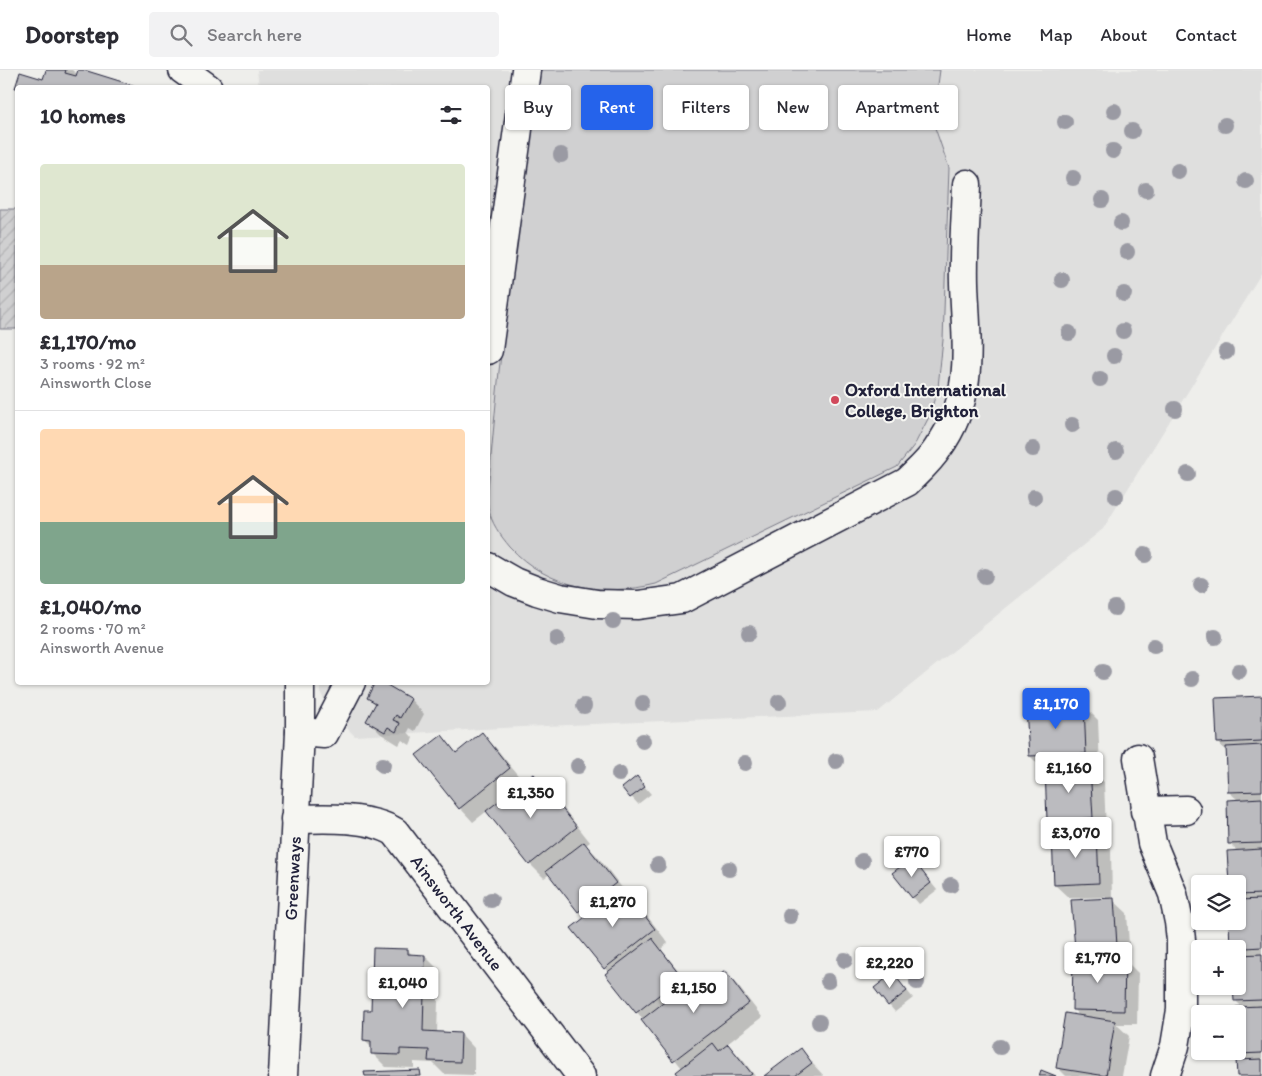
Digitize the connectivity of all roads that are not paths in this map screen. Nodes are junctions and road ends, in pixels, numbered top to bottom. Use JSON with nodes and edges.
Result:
{"nodes":[{"id":1,"x":183,"y":70,"type":"edge"},
{"id":2,"x":526,"y":70,"type":"edge"},
{"id":3,"x":204,"y":85,"type":"edge"},
{"id":4,"x":967,"y":184,"type":"dead end"},
{"id":5,"x":490,"y":335,"type":"edge"},
{"id":6,"x":490,"y":568,"type":"edge"},
{"id":7,"x":300,"y":685,"type":"edge"},
{"id":8,"x":349,"y":685,"type":"edge"},
{"id":9,"x":300,"y":732,"type":"junction"},
{"id":10,"x":1138,"y":758,"type":"dead end"},
{"id":11,"x":1186,"y":810,"type":"dead end"},
{"id":12,"x":1145,"y":811,"type":"junction"},
{"id":13,"x":295,"y":819,"type":"junction"},
{"id":14,"x":283,"y":1076,"type":"edge"},
{"id":15,"x":581,"y":1076,"type":"edge"},
{"id":16,"x":1165,"y":1076,"type":"edge"}],
"edges":[{"from":1,"to":3,"type":"street"},
{"from":2,"to":5,"type":"street"},
{"from":4,"to":6,"type":"street"},
{"from":7,"to":9,"type":"street","name":"Greenways"},
{"from":8,"to":9,"type":"street"},
{"from":9,"to":13,"type":"street","name":"Greenways"},
{"from":10,"to":12,"type":"street"},
{"from":11,"to":12,"type":"street"},
{"from":12,"to":16,"type":"street"},
{"from":13,"to":14,"type":"street","name":"Greenways"},
{"from":13,"to":15,"type":"street","name":"Ainsworth Avenue"}]}
